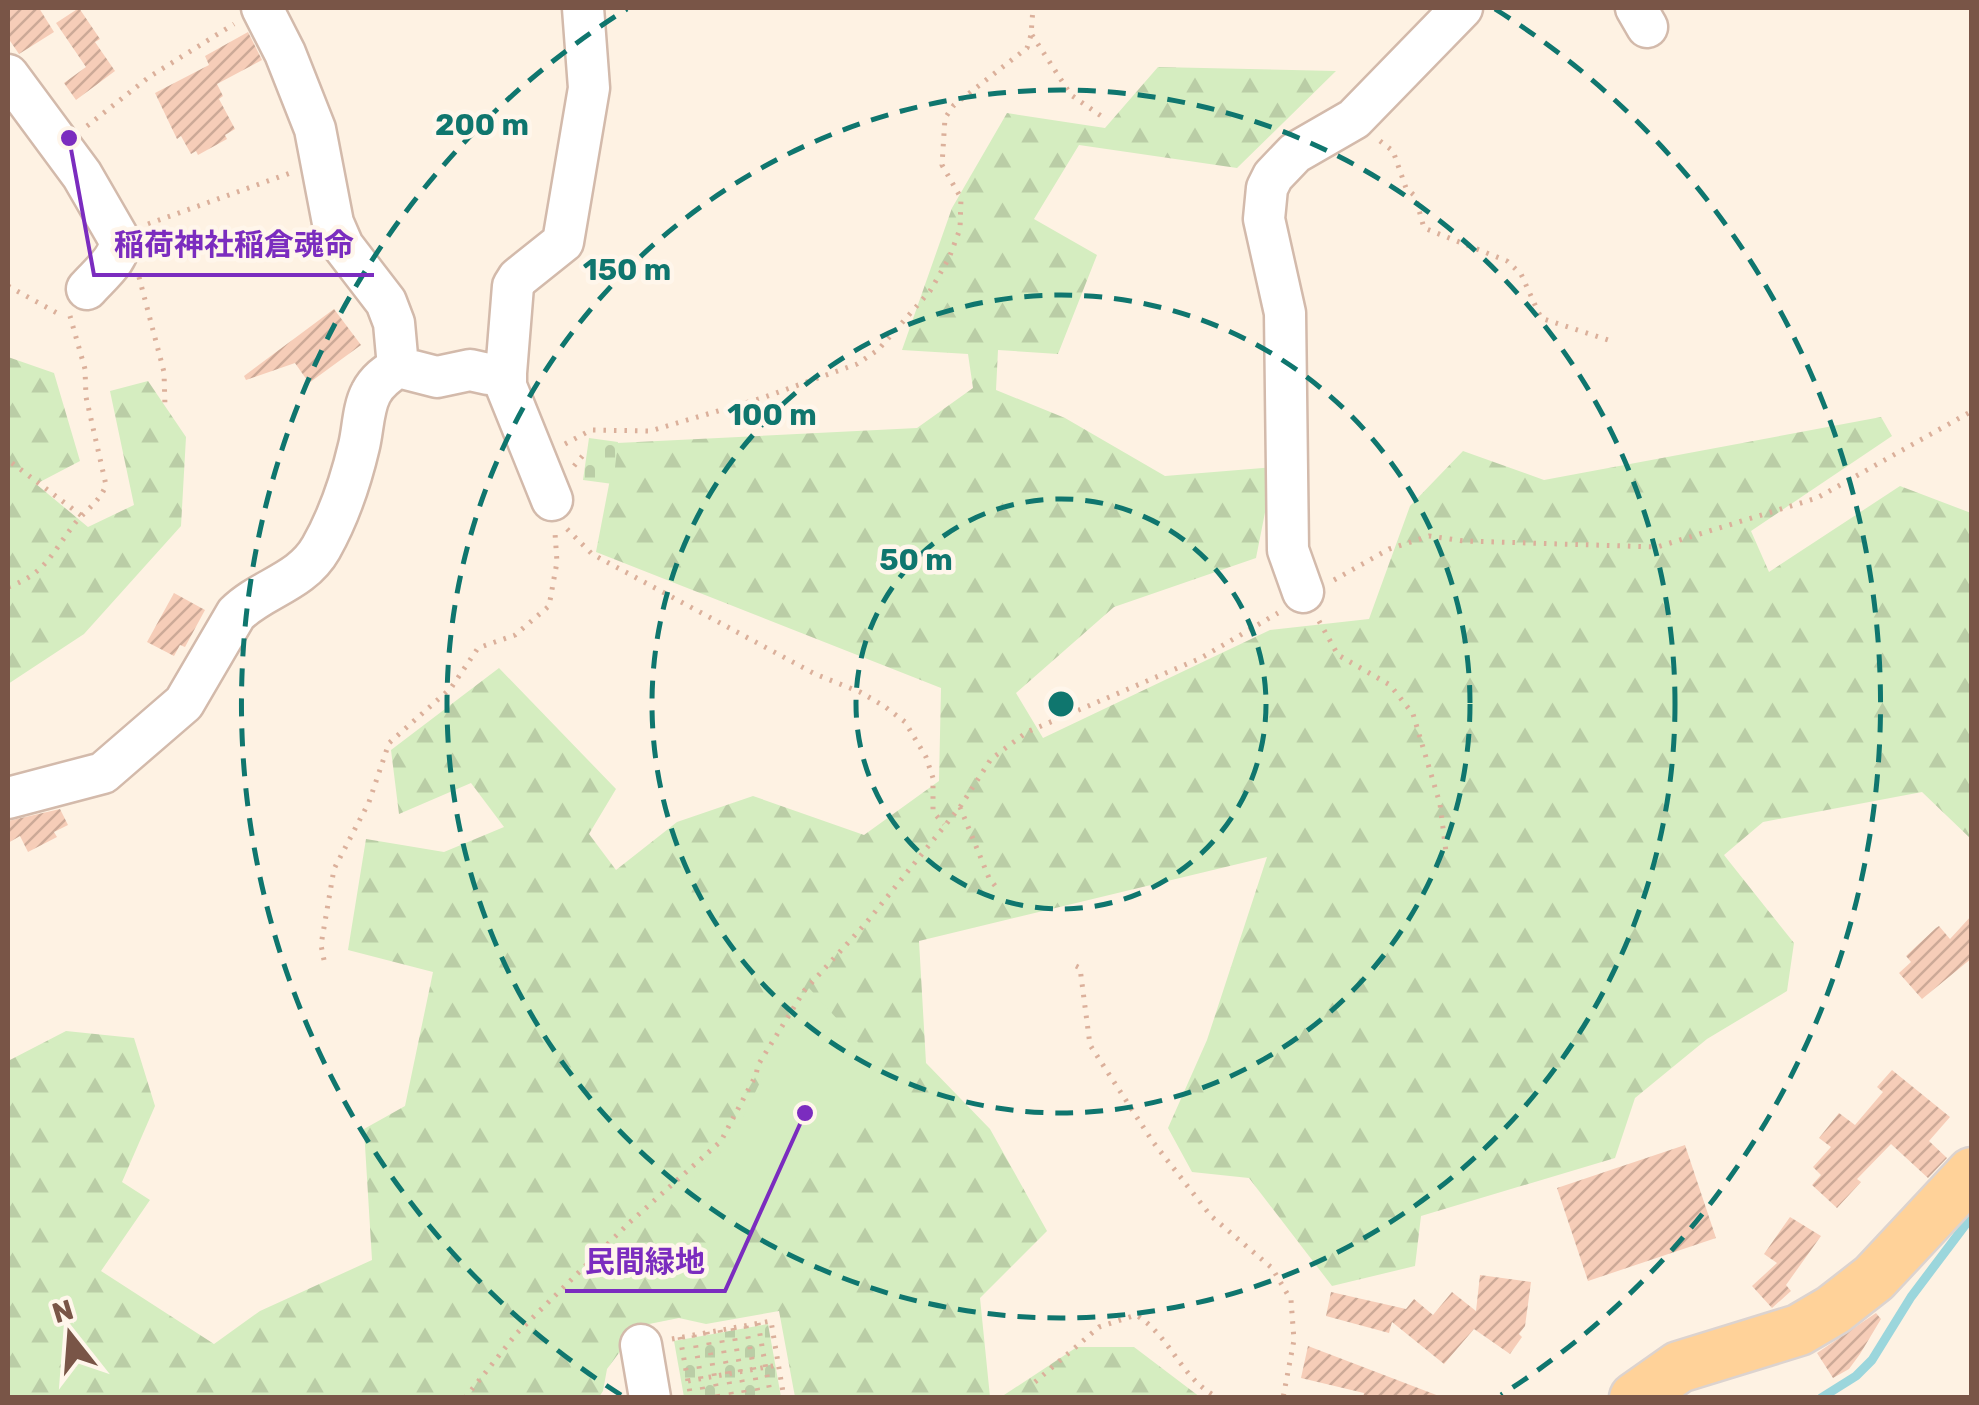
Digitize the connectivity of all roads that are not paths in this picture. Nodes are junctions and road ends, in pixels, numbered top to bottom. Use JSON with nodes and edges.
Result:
{"nodes":[{"id":1,"x":263,"y":8,"type":"edge"},
{"id":2,"x":583,"y":8,"type":"edge"},
{"id":3,"x":1489,"y":8,"type":"edge"},
{"id":4,"x":1457,"y":14,"type":"edge"},
{"id":5,"x":8,"y":75,"type":"edge"},
{"id":6,"x":87,"y":289,"type":"dead end"},
{"id":7,"x":398,"y":367,"type":"junction"},
{"id":8,"x":506,"y":373,"type":"junction"},
{"id":9,"x":552,"y":500,"type":"road end"},
{"id":10,"x":1303,"y":592,"type":"road end"},
{"id":11,"x":211,"y":658,"type":"junction"},
{"id":12,"x":164,"y":686,"type":"dead end"},
{"id":13,"x":8,"y":798,"type":"edge"},
{"id":14,"x":1972,"y":1173,"type":"edge"},
{"id":15,"x":641,"y":1345,"type":"dead end"},
{"id":16,"x":650,"y":1398,"type":"edge"},
{"id":17,"x":1635,"y":1398,"type":"edge"}],
"edges":[{"from":1,"to":7,"type":"street"},
{"from":2,"to":8,"type":"street"},
{"from":3,"to":4,"type":"street"},
{"from":4,"to":10,"type":"street"},
{"from":5,"to":6,"type":"street"},
{"from":7,"to":8,"type":"street"},
{"from":7,"to":11,"type":"street"},
{"from":8,"to":9,"type":"street"},
{"from":11,"to":12,"type":"street"},
{"from":11,"to":13,"type":"street"},
{"from":14,"to":17,"type":"main road"},
{"from":15,"to":16,"type":"street"}]}
